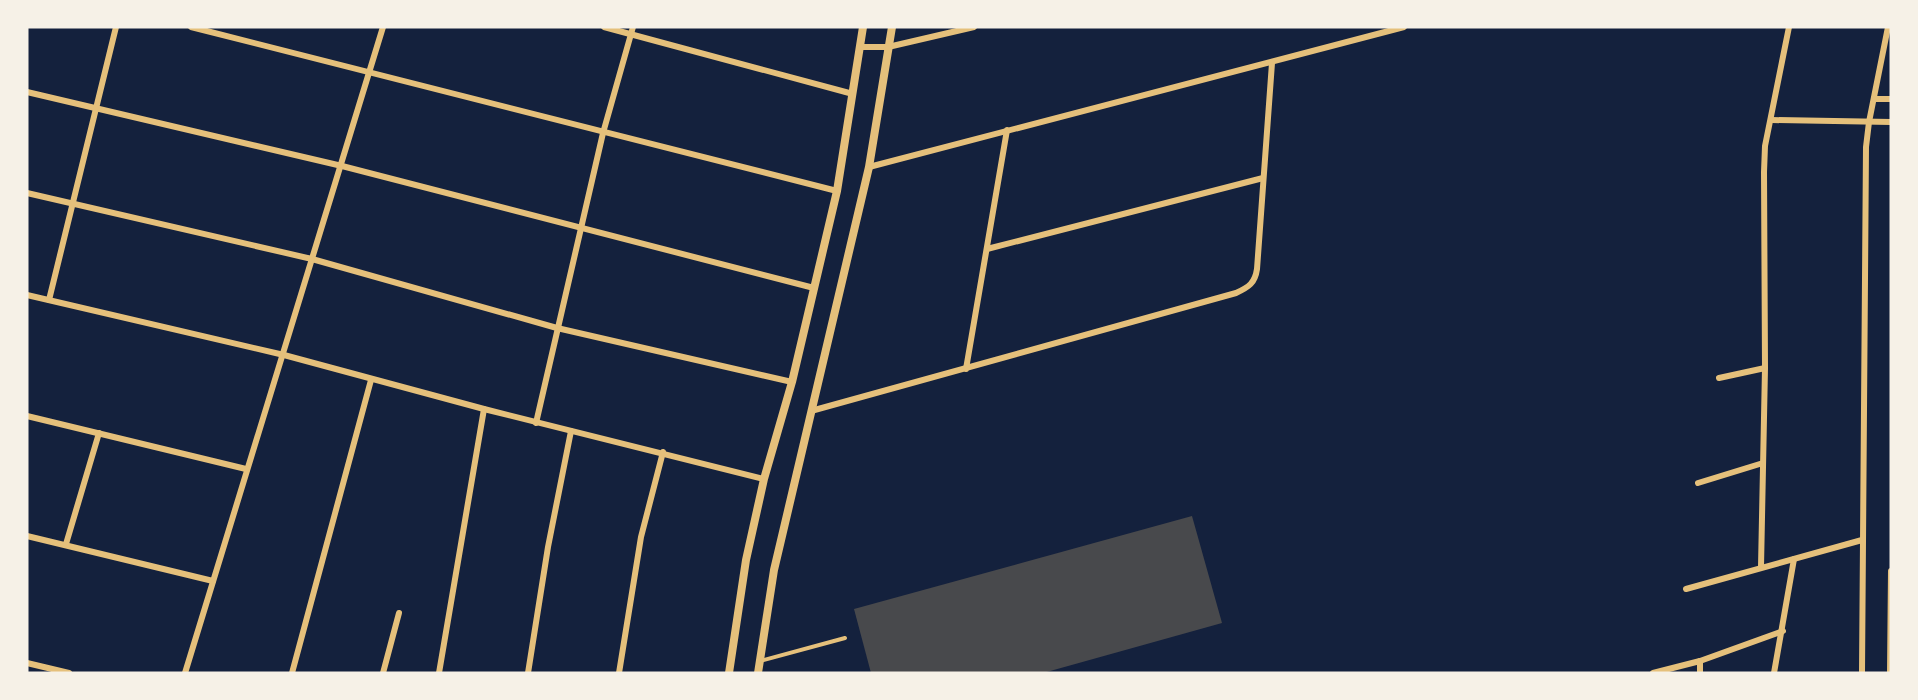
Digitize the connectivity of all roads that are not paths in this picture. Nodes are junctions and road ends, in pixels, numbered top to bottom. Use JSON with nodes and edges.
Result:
{"nodes":[{"id":1,"x":116,"y":27,"type":"edge"},
{"id":2,"x":191,"y":27,"type":"edge"},
{"id":3,"x":383,"y":27,"type":"edge"},
{"id":4,"x":604,"y":27,"type":"edge"},
{"id":5,"x":863,"y":27,"type":"edge"},
{"id":6,"x":892,"y":27,"type":"edge"},
{"id":7,"x":974,"y":27,"type":"edge"},
{"id":8,"x":1404,"y":27,"type":"edge"},
{"id":9,"x":1789,"y":27,"type":"edge"},
{"id":10,"x":1888,"y":27,"type":"edge"},
{"id":11,"x":1390,"y":29,"type":"edge"},
{"id":12,"x":632,"y":30,"type":"edge"},
{"id":13,"x":860,"y":47,"type":"junction"},
{"id":14,"x":888,"y":47,"type":"junction"},
{"id":15,"x":1272,"y":63,"type":"junction"},
{"id":16,"x":370,"y":71,"type":"junction"},
{"id":17,"x":27,"y":92,"type":"edge"},
{"id":18,"x":853,"y":94,"type":"junction"},
{"id":19,"x":1874,"y":99,"type":"junction"},
{"id":20,"x":1891,"y":99,"type":"edge"},
{"id":21,"x":96,"y":110,"type":"junction"},
{"id":22,"x":1772,"y":120,"type":"junction"},
{"id":23,"x":1869,"y":122,"type":"junction"},
{"id":24,"x":1891,"y":122,"type":"edge"},
{"id":25,"x":1007,"y":129,"type":"junction"},
{"id":26,"x":603,"y":133,"type":"junction"},
{"id":27,"x":342,"y":166,"type":"junction"},
{"id":28,"x":868,"y":167,"type":"junction"},
{"id":29,"x":1263,"y":178,"type":"junction"},
{"id":30,"x":837,"y":191,"type":"junction"},
{"id":31,"x":27,"y":193,"type":"edge"},
{"id":32,"x":72,"y":203,"type":"junction"},
{"id":33,"x":581,"y":229,"type":"junction"},
{"id":34,"x":987,"y":249,"type":"junction"},
{"id":35,"x":312,"y":259,"type":"junction"},
{"id":36,"x":814,"y":288,"type":"junction"},
{"id":37,"x":27,"y":295,"type":"edge"},
{"id":38,"x":49,"y":300,"type":"junction"},
{"id":39,"x":557,"y":328,"type":"junction"},
{"id":40,"x":284,"y":355,"type":"junction"},
{"id":41,"x":1765,"y":368,"type":"junction"},
{"id":42,"x":966,"y":369,"type":"junction"},
{"id":43,"x":1719,"y":378,"type":"dead end"},
{"id":44,"x":371,"y":380,"type":"junction"},
{"id":45,"x":792,"y":382,"type":"junction"},
{"id":46,"x":484,"y":409,"type":"junction"},
{"id":47,"x":810,"y":412,"type":"junction"},
{"id":48,"x":27,"y":416,"type":"edge"},
{"id":49,"x":537,"y":423,"type":"junction"},
{"id":50,"x":571,"y":431,"type":"junction"},
{"id":51,"x":99,"y":433,"type":"junction"},
{"id":52,"x":663,"y":453,"type":"junction"},
{"id":53,"x":1763,"y":463,"type":"junction"},
{"id":54,"x":246,"y":469,"type":"junction"},
{"id":55,"x":764,"y":479,"type":"junction"},
{"id":56,"x":1698,"y":483,"type":"dead end"},
{"id":57,"x":27,"y":536,"type":"edge"},
{"id":58,"x":1862,"y":540,"type":"junction"},
{"id":59,"x":66,"y":544,"type":"junction"},
{"id":60,"x":1794,"y":559,"type":"junction"},
{"id":61,"x":1761,"y":567,"type":"junction"},
{"id":62,"x":1891,"y":571,"type":"edge"},
{"id":63,"x":213,"y":581,"type":"junction"},
{"id":64,"x":1686,"y":589,"type":"dead end"},
{"id":65,"x":399,"y":613,"type":"dead end"},
{"id":66,"x":1890,"y":620,"type":"edge"},
{"id":67,"x":1783,"y":631,"type":"junction"},
{"id":68,"x":845,"y":638,"type":"dead end"},
{"id":69,"x":760,"y":661,"type":"junction"},
{"id":70,"x":1700,"y":661,"type":"junction"},
{"id":71,"x":27,"y":663,"type":"edge"},
{"id":72,"x":69,"y":673,"type":"edge"},
{"id":73,"x":185,"y":673,"type":"edge"},
{"id":74,"x":292,"y":673,"type":"edge"},
{"id":75,"x":383,"y":673,"type":"edge"},
{"id":76,"x":439,"y":673,"type":"edge"},
{"id":77,"x":528,"y":673,"type":"edge"},
{"id":78,"x":619,"y":673,"type":"edge"},
{"id":79,"x":729,"y":673,"type":"edge"},
{"id":80,"x":758,"y":673,"type":"edge"},
{"id":81,"x":1653,"y":673,"type":"edge"},
{"id":82,"x":1700,"y":673,"type":"edge"},
{"id":83,"x":1774,"y":673,"type":"edge"},
{"id":84,"x":1862,"y":673,"type":"edge"},
{"id":85,"x":1890,"y":673,"type":"edge"}],
"edges":[{"from":1,"to":21,"type":"street"},
{"from":2,"to":16,"type":"street"},
{"from":3,"to":16,"type":"street"},
{"from":4,"to":12,"type":"street"},
{"from":5,"to":13,"type":"street"},
{"from":6,"to":14,"type":"street"},
{"from":7,"to":14,"type":"street"},
{"from":8,"to":11,"type":"street"},
{"from":9,"to":22,"type":"street"},
{"from":10,"to":19,"type":"street"},
{"from":11,"to":15,"type":"street"},
{"from":12,"to":18,"type":"street"},
{"from":12,"to":26,"type":"street"},
{"from":13,"to":14,"type":"street"},
{"from":13,"to":18,"type":"street"},
{"from":14,"to":28,"type":"street"},
{"from":15,"to":25,"type":"street"},
{"from":15,"to":29,"type":"street"},
{"from":16,"to":26,"type":"street"},
{"from":16,"to":27,"type":"street"},
{"from":17,"to":21,"type":"street"},
{"from":18,"to":30,"type":"street"},
{"from":19,"to":20,"type":"street"},
{"from":19,"to":23,"type":"street"},
{"from":21,"to":27,"type":"street"},
{"from":21,"to":32,"type":"street"},
{"from":22,"to":23,"type":"street"},
{"from":22,"to":41,"type":"street"},
{"from":23,"to":24,"type":"street"},
{"from":23,"to":58,"type":"street"},
{"from":25,"to":28,"type":"street"},
{"from":25,"to":34,"type":"street"},
{"from":26,"to":30,"type":"street"},
{"from":26,"to":33,"type":"street"},
{"from":27,"to":33,"type":"street"},
{"from":27,"to":35,"type":"street"},
{"from":28,"to":47,"type":"street"},
{"from":29,"to":34,"type":"street"},
{"from":29,"to":42,"type":"street"},
{"from":30,"to":36,"type":"street"},
{"from":31,"to":32,"type":"street"},
{"from":32,"to":35,"type":"street"},
{"from":32,"to":38,"type":"street"},
{"from":33,"to":36,"type":"street"},
{"from":33,"to":39,"type":"street"},
{"from":34,"to":42,"type":"street"},
{"from":35,"to":39,"type":"street"},
{"from":35,"to":40,"type":"street"},
{"from":36,"to":45,"type":"street"},
{"from":37,"to":38,"type":"street"},
{"from":38,"to":40,"type":"street"},
{"from":39,"to":45,"type":"street"},
{"from":39,"to":49,"type":"street"},
{"from":40,"to":44,"type":"street"},
{"from":40,"to":54,"type":"street"},
{"from":41,"to":43,"type":"street"},
{"from":41,"to":53,"type":"street"},
{"from":42,"to":47,"type":"street"},
{"from":44,"to":46,"type":"street"},
{"from":44,"to":74,"type":"street"},
{"from":45,"to":55,"type":"street"},
{"from":46,"to":49,"type":"street"},
{"from":46,"to":76,"type":"street"},
{"from":47,"to":69,"type":"street"},
{"from":48,"to":51,"type":"street"},
{"from":49,"to":50,"type":"street"},
{"from":50,"to":52,"type":"street"},
{"from":50,"to":77,"type":"street"},
{"from":51,"to":54,"type":"street"},
{"from":51,"to":59,"type":"street"},
{"from":52,"to":55,"type":"street"},
{"from":52,"to":78,"type":"street"},
{"from":53,"to":56,"type":"street"},
{"from":53,"to":61,"type":"street"},
{"from":54,"to":63,"type":"street"},
{"from":55,"to":79,"type":"street"},
{"from":57,"to":59,"type":"street"},
{"from":58,"to":60,"type":"street"},
{"from":58,"to":84,"type":"street"},
{"from":59,"to":63,"type":"street"},
{"from":60,"to":61,"type":"street"},
{"from":60,"to":67,"type":"street"},
{"from":61,"to":64,"type":"street"},
{"from":62,"to":66,"type":"street"},
{"from":63,"to":73,"type":"street"},
{"from":65,"to":75,"type":"street"},
{"from":66,"to":85,"type":"street"},
{"from":67,"to":70,"type":"street"},
{"from":67,"to":83,"type":"street"},
{"from":68,"to":69,"type":"lane"},
{"from":69,"to":80,"type":"street"},
{"from":70,"to":81,"type":"street"},
{"from":70,"to":82,"type":"street"},
{"from":71,"to":72,"type":"street"}]}
